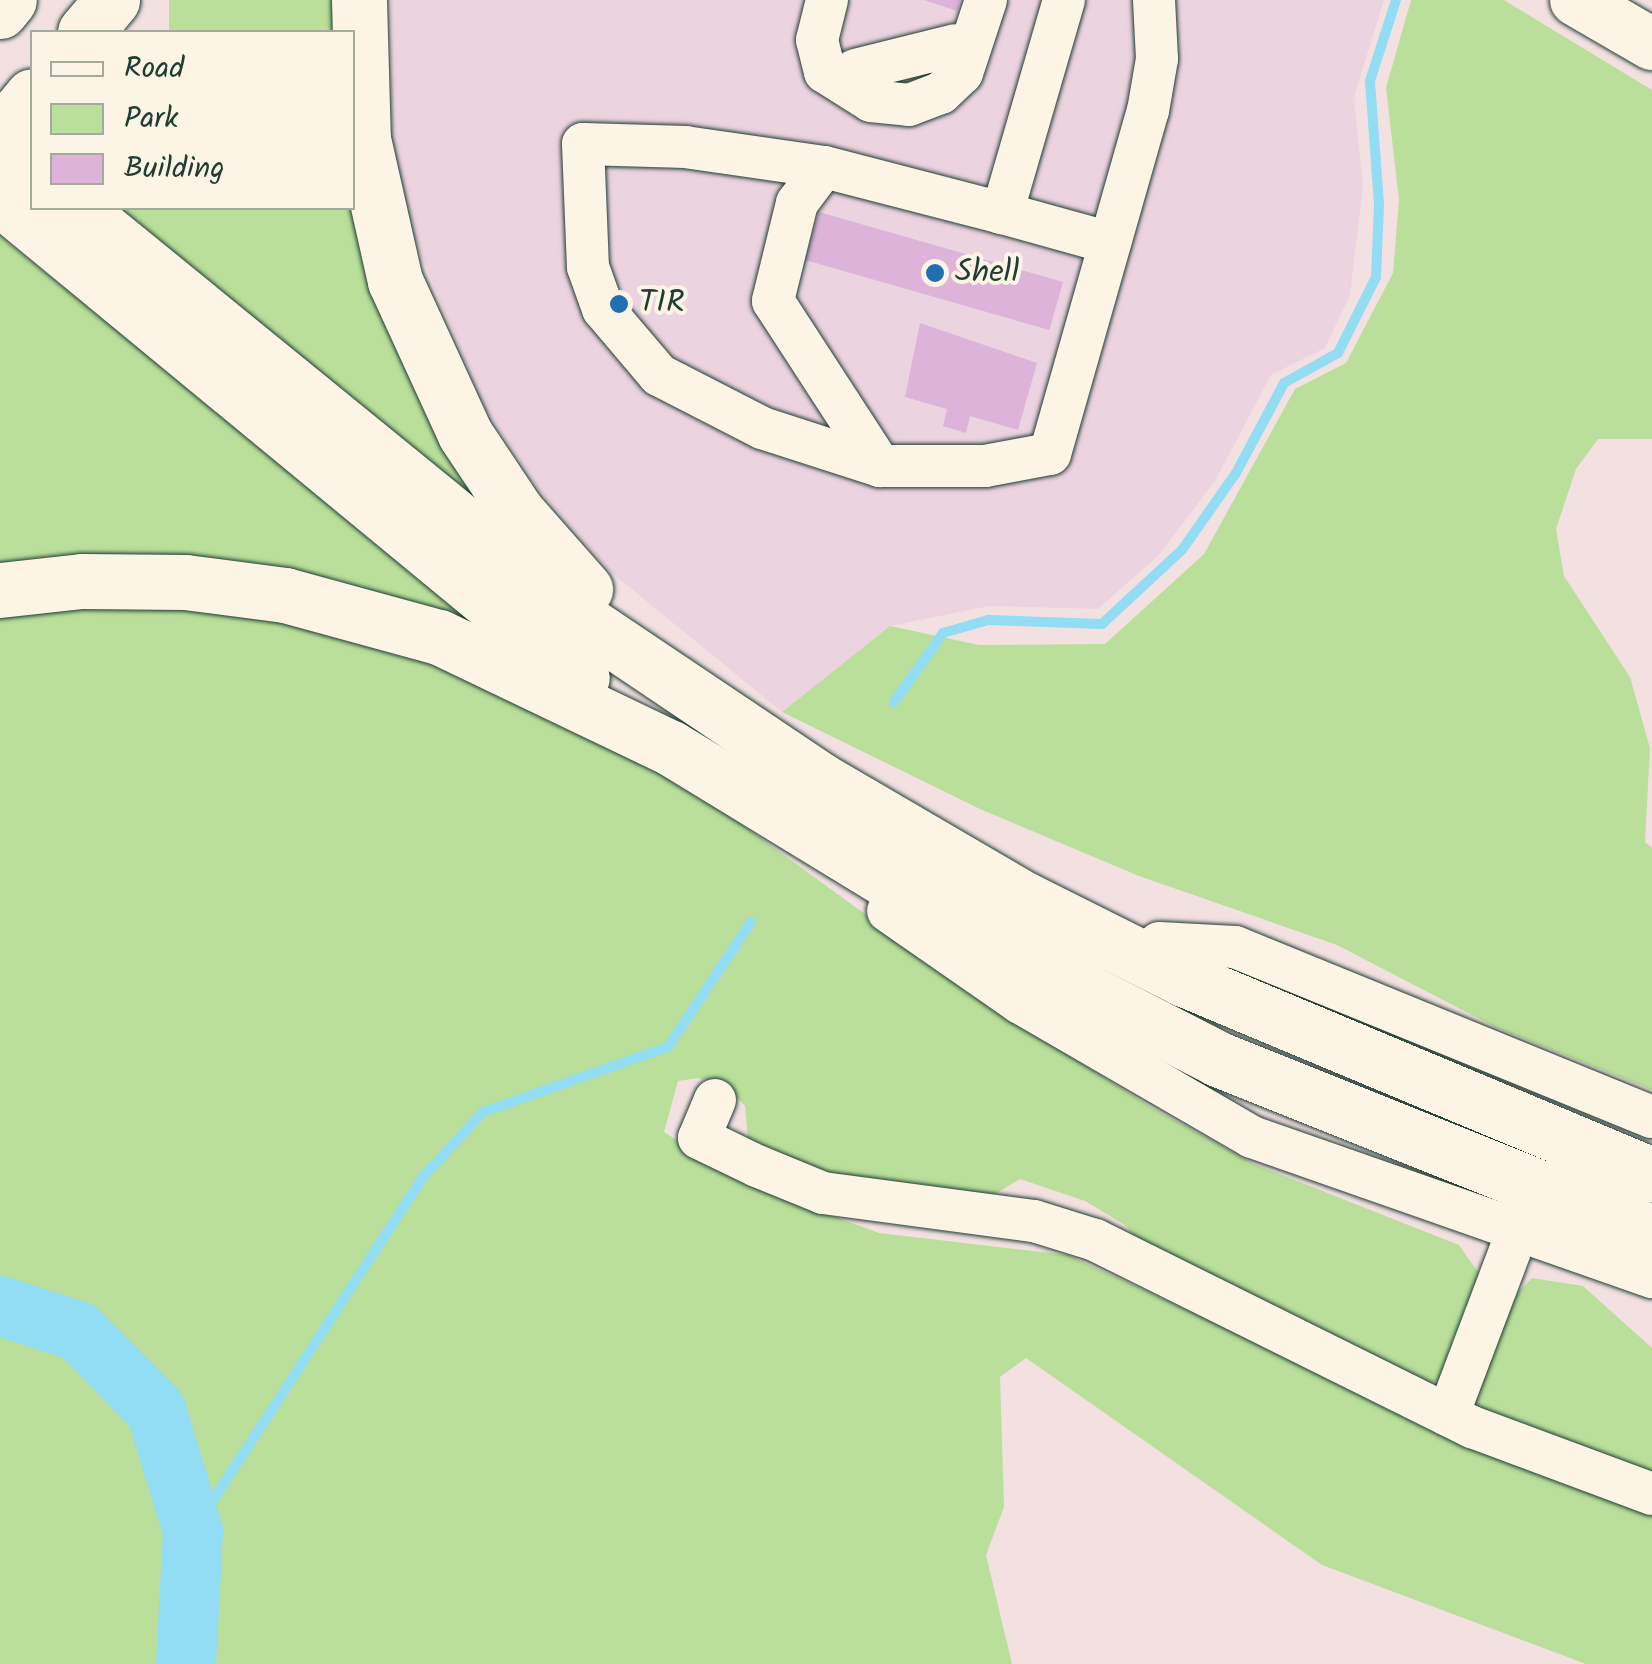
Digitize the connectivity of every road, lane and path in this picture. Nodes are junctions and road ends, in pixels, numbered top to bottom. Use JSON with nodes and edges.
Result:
{"nodes":[{"id":1,"x":9,"y":0,"type":"edge"},
{"id":2,"x":112,"y":0,"type":"edge"},
{"id":3,"x":359,"y":0,"type":"edge"},
{"id":4,"x":968,"y":0,"type":"edge"},
{"id":5,"x":986,"y":0,"type":"edge"},
{"id":6,"x":1064,"y":0,"type":"edge"},
{"id":7,"x":1154,"y":0,"type":"edge"},
{"id":8,"x":1576,"y":0,"type":"edge"},
{"id":9,"x":0,"y":11,"type":"edge"},
{"id":10,"x":823,"y":13,"type":"edge"},
{"id":11,"x":87,"y":30,"type":"edge"},
{"id":12,"x":1652,"y":44,"type":"edge"},
{"id":13,"x":30,"y":98,"type":"edge"},
{"id":14,"x":0,"y":135,"type":"edge"},
{"id":15,"x":0,"y":144,"type":"edge"},
{"id":16,"x":824,"y":167,"type":"junction"},
{"id":17,"x":30,"y":169,"type":"edge"},
{"id":18,"x":0,"y":198,"type":"edge"},
{"id":19,"x":1002,"y":213,"type":"junction"},
{"id":20,"x":88,"y":236,"type":"edge"},
{"id":21,"x":1110,"y":243,"type":"junction"},
{"id":22,"x":880,"y":466,"type":"junction"},
{"id":23,"x":0,"y":590,"type":"edge"},
{"id":24,"x":680,"y":682,"type":"junction"},
{"id":25,"x":671,"y":748,"type":"junction"},
{"id":26,"x":888,"y":910,"type":"dead end"},
{"id":27,"x":1159,"y":943,"type":"dead end"},
{"id":28,"x":715,"y":1100,"type":"dead end"},
{"id":29,"x":1652,"y":1116,"type":"edge"},
{"id":30,"x":1652,"y":1175,"type":"edge"},
{"id":31,"x":1517,"y":1232,"type":"junction"},
{"id":32,"x":1648,"y":1270,"type":"edge"},
{"id":33,"x":1448,"y":1415,"type":"junction"},
{"id":34,"x":1652,"y":1494,"type":"edge"}],
"edges":[{"from":1,"to":9,"type":"highway"},
{"from":2,"to":11,"type":"highway"},
{"from":3,"to":24,"type":"highway"},
{"from":4,"to":10,"type":"lane"},
{"from":5,"to":10,"type":"lane"},
{"from":6,"to":19,"type":"lane"},
{"from":7,"to":21,"type":"lane"},
{"from":8,"to":12,"type":"main road"},
{"from":13,"to":14,"type":"highway"},
{"from":15,"to":17,"type":"highway"},
{"from":16,"to":19,"type":"lane"},
{"from":16,"to":22,"type":"lane"},
{"from":16,"to":22,"type":"lane"},
{"from":18,"to":20,"type":"highway"},
{"from":19,"to":21,"type":"lane"},
{"from":20,"to":24,"type":"highway"},
{"from":20,"to":25,"type":"highway"},
{"from":21,"to":22,"type":"lane"},
{"from":23,"to":25,"type":"highway"},
{"from":24,"to":30,"type":"highway"},
{"from":25,"to":32,"type":"highway"},
{"from":26,"to":31,"type":"lane"},
{"from":27,"to":29,"type":"lane"},
{"from":28,"to":33,"type":"lane"},
{"from":31,"to":32,"type":"lane"},
{"from":31,"to":33,"type":"lane"},
{"from":33,"to":34,"type":"lane"}]}
